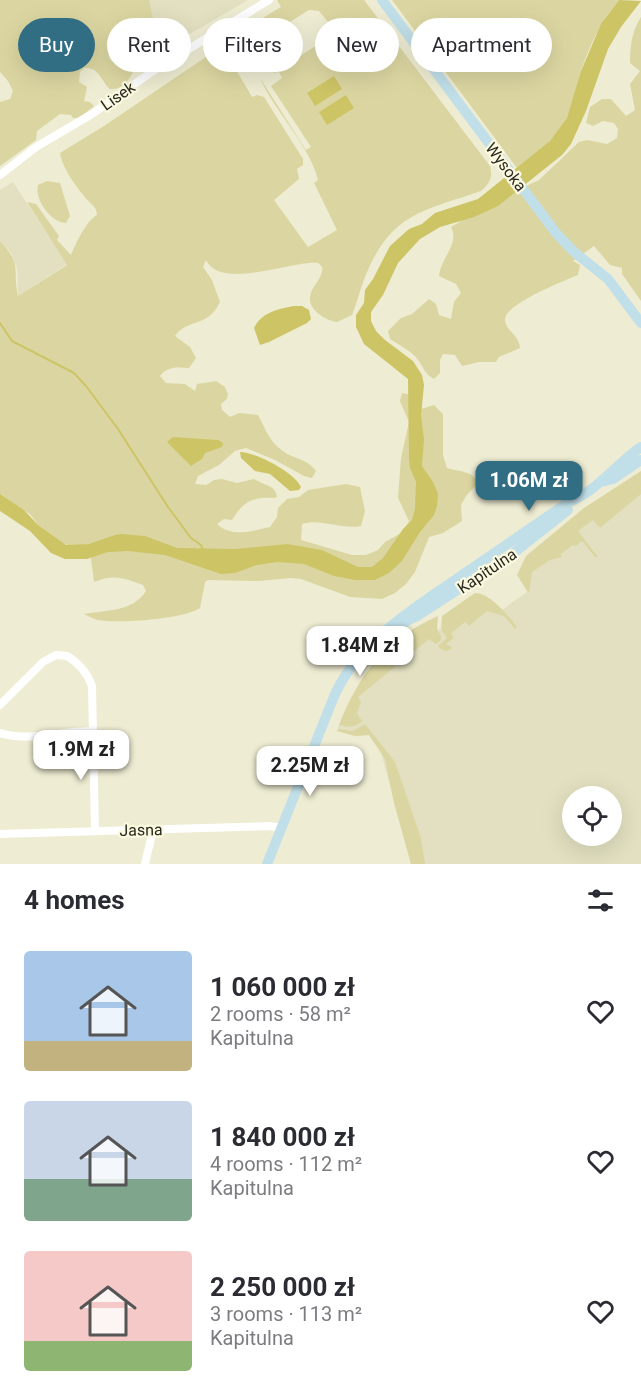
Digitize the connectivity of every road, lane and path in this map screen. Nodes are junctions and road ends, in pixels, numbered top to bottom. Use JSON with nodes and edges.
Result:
{"nodes":[{"id":1,"x":269,"y":0,"type":"edge"},
{"id":2,"x":382,"y":0,"type":"edge"},
{"id":3,"x":0,"y":175,"type":"edge"},
{"id":4,"x":641,"y":323,"type":"edge"},
{"id":5,"x":641,"y":447,"type":"edge"},
{"id":6,"x":641,"y":460,"type":"edge"},
{"id":7,"x":601,"y":483,"type":"junction"},
{"id":8,"x":0,"y":705,"type":"edge"},
{"id":9,"x":93,"y":731,"type":"junction"},
{"id":10,"x":0,"y":733,"type":"edge"},
{"id":11,"x":282,"y":828,"type":"junction"},
{"id":12,"x":153,"y":830,"type":"junction"},
{"id":13,"x":95,"y":831,"type":"junction"},
{"id":14,"x":0,"y":834,"type":"edge"},
{"id":15,"x":144,"y":864,"type":"edge"},
{"id":16,"x":267,"y":864,"type":"edge"}],
"edges":[{"from":1,"to":3,"type":"street","name":"Lisek"},
{"from":2,"to":4,"type":"street","name":"Wysoka"},
{"from":5,"to":7,"type":"street","name":"Kapitulna"},
{"from":6,"to":7,"type":"street","name":"Kapitulna"},
{"from":7,"to":11,"type":"street","name":"Kapitulna"},
{"from":8,"to":9,"type":"street"},
{"from":9,"to":10,"type":"street"},
{"from":9,"to":13,"type":"street"},
{"from":11,"to":12,"type":"street","name":"Jasna"},
{"from":11,"to":16,"type":"street","name":"Kapitulna"},
{"from":12,"to":13,"type":"street","name":"Jasna"},
{"from":12,"to":15,"type":"street"},
{"from":13,"to":14,"type":"street","name":"Jasna"}]}
